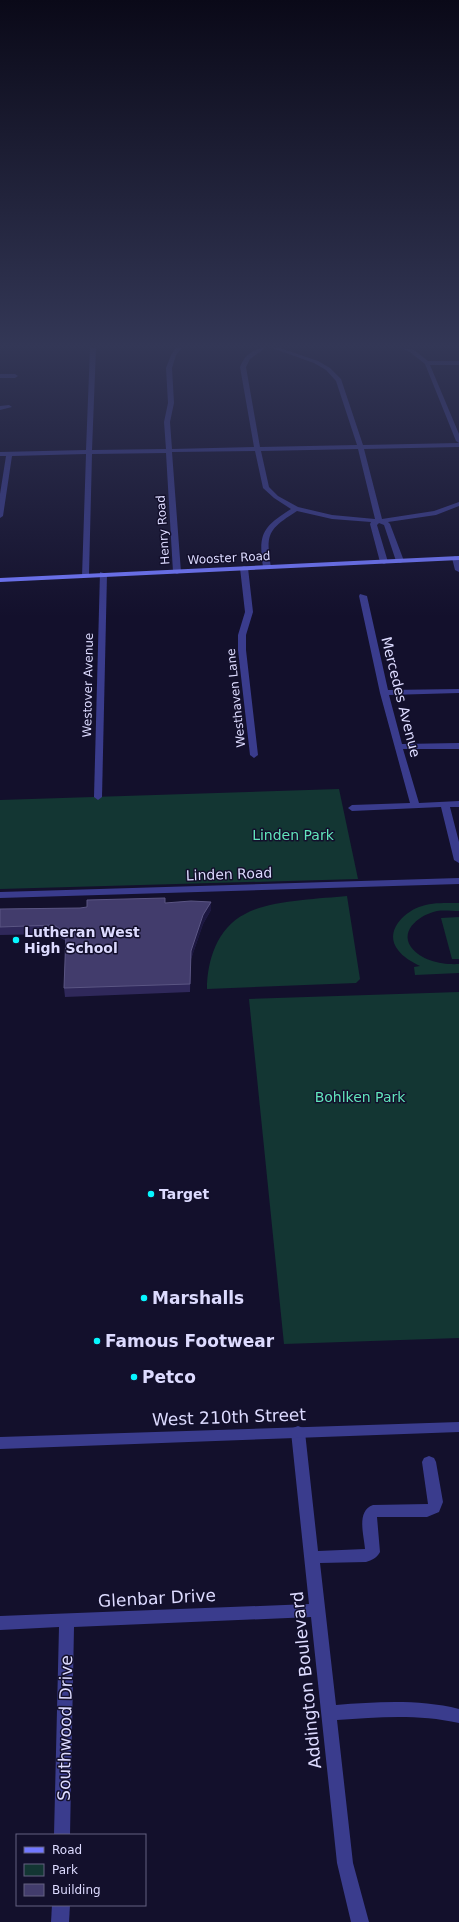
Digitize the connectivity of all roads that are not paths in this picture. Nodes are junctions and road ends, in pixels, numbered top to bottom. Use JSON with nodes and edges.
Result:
{"nodes":[{"id":1,"x":90,"y":438,"type":"edge"},
{"id":2,"x":168,"y":438,"type":"edge"},
{"id":3,"x":255,"y":438,"type":"edge"},
{"id":4,"x":357,"y":438,"type":"edge"},
{"id":5,"x":459,"y":445,"type":"edge"},
{"id":6,"x":360,"y":446,"type":"junction"},
{"id":7,"x":257,"y":448,"type":"junction"},
{"id":8,"x":169,"y":450,"type":"junction"},
{"id":9,"x":89,"y":452,"type":"junction"},
{"id":10,"x":0,"y":454,"type":"edge"},
{"id":11,"x":9,"y":454,"type":"junction"},
{"id":12,"x":458,"y":505,"type":"edge"},
{"id":13,"x":296,"y":508,"type":"junction"},
{"id":14,"x":0,"y":516,"type":"edge"},
{"id":15,"x":379,"y":521,"type":"junction"},
{"id":16,"x":457,"y":558,"type":"edge"},
{"id":17,"x":400,"y":561,"type":"junction"},
{"id":18,"x":384,"y":562,"type":"junction"},
{"id":19,"x":267,"y":567,"type":"junction"},
{"id":20,"x":244,"y":568,"type":"junction"},
{"id":21,"x":459,"y":570,"type":"edge"},
{"id":22,"x":177,"y":572,"type":"junction"},
{"id":23,"x":103,"y":574,"type":"junction"},
{"id":24,"x":85,"y":575,"type":"junction"},
{"id":25,"x":0,"y":580,"type":"edge"},
{"id":26,"x":363,"y":596,"type":"dead end"},
{"id":27,"x":459,"y":691,"type":"edge"},
{"id":28,"x":384,"y":693,"type":"junction"},
{"id":29,"x":459,"y":746,"type":"edge"},
{"id":30,"x":398,"y":747,"type":"junction"},
{"id":31,"x":254,"y":755,"type":"dead end"},
{"id":32,"x":98,"y":796,"type":"dead end"},
{"id":33,"x":459,"y":804,"type":"edge"},
{"id":34,"x":415,"y":805,"type":"junction"},
{"id":35,"x":445,"y":805,"type":"junction"},
{"id":36,"x":352,"y":808,"type":"dead end"},
{"id":37,"x":459,"y":860,"type":"edge"},
{"id":38,"x":459,"y":881,"type":"edge"},
{"id":39,"x":0,"y":895,"type":"edge"},
{"id":40,"x":459,"y":1427,"type":"edge"},
{"id":41,"x":298,"y":1432,"type":"junction"},
{"id":42,"x":0,"y":1443,"type":"edge"},
{"id":43,"x":429,"y":1462,"type":"dead end"},
{"id":44,"x":312,"y":1557,"type":"junction"},
{"id":45,"x":317,"y":1610,"type":"junction"},
{"id":46,"x":67,"y":1621,"type":"junction"},
{"id":47,"x":0,"y":1623,"type":"edge"},
{"id":48,"x":328,"y":1713,"type":"junction"},
{"id":49,"x":459,"y":1716,"type":"edge"},
{"id":50,"x":62,"y":1834,"type":"edge"},
{"id":51,"x":61,"y":1906,"type":"edge"},
{"id":52,"x":60,"y":1922,"type":"edge"},
{"id":53,"x":360,"y":1922,"type":"edge"}],
"edges":[{"from":1,"to":9,"type":"street"},
{"from":2,"to":8,"type":"street","name":"Henry Road"},
{"from":3,"to":7,"type":"street"},
{"from":4,"to":6,"type":"street"},
{"from":5,"to":6,"type":"street"},
{"from":6,"to":7,"type":"street"},
{"from":6,"to":15,"type":"street"},
{"from":7,"to":8,"type":"street"},
{"from":7,"to":13,"type":"street"},
{"from":8,"to":9,"type":"street"},
{"from":8,"to":22,"type":"street","name":"Henry Road"},
{"from":9,"to":11,"type":"street"},
{"from":9,"to":24,"type":"street"},
{"from":10,"to":11,"type":"street"},
{"from":11,"to":14,"type":"street"},
{"from":12,"to":15,"type":"street"},
{"from":13,"to":15,"type":"street"},
{"from":13,"to":19,"type":"street"},
{"from":15,"to":17,"type":"street"},
{"from":15,"to":18,"type":"street"},
{"from":16,"to":17,"type":"main road","name":"Wooster Road"},
{"from":16,"to":21,"type":"street"},
{"from":17,"to":18,"type":"main road","name":"Wooster Road"},
{"from":18,"to":19,"type":"main road","name":"Wooster Road"},
{"from":19,"to":20,"type":"main road","name":"Wooster Road"},
{"from":20,"to":22,"type":"main road","name":"Wooster Road"},
{"from":20,"to":31,"type":"street","name":"Westhaven Lane"},
{"from":22,"to":23,"type":"main road","name":"Wooster Road"},
{"from":23,"to":24,"type":"main road","name":"Wooster Road"},
{"from":23,"to":32,"type":"street","name":"Westover Avenue"},
{"from":24,"to":25,"type":"main road","name":"Wooster Road"},
{"from":26,"to":28,"type":"street","name":"Mercedes Avenue"},
{"from":27,"to":28,"type":"street"},
{"from":28,"to":30,"type":"street","name":"Mercedes Avenue"},
{"from":29,"to":30,"type":"street"},
{"from":30,"to":34,"type":"street","name":"Mercedes Avenue"},
{"from":33,"to":35,"type":"street"},
{"from":34,"to":35,"type":"street"},
{"from":34,"to":36,"type":"street"},
{"from":35,"to":37,"type":"street"},
{"from":38,"to":39,"type":"street","name":"Linden Road"},
{"from":40,"to":41,"type":"street","name":"West 210th Street"},
{"from":41,"to":42,"type":"street","name":"West 210th Street"},
{"from":41,"to":44,"type":"street","name":"Addington Boulevard"},
{"from":43,"to":44,"type":"street"},
{"from":44,"to":45,"type":"street","name":"Addington Boulevard"},
{"from":45,"to":46,"type":"street","name":"Glenbar Drive"},
{"from":45,"to":48,"type":"street","name":"Addington Boulevard"},
{"from":46,"to":47,"type":"street","name":"Glenbar Drive"},
{"from":46,"to":50,"type":"street","name":"Southwood Drive"},
{"from":48,"to":49,"type":"street"},
{"from":48,"to":53,"type":"street","name":"Addington Boulevard"},
{"from":51,"to":52,"type":"street"}]}
